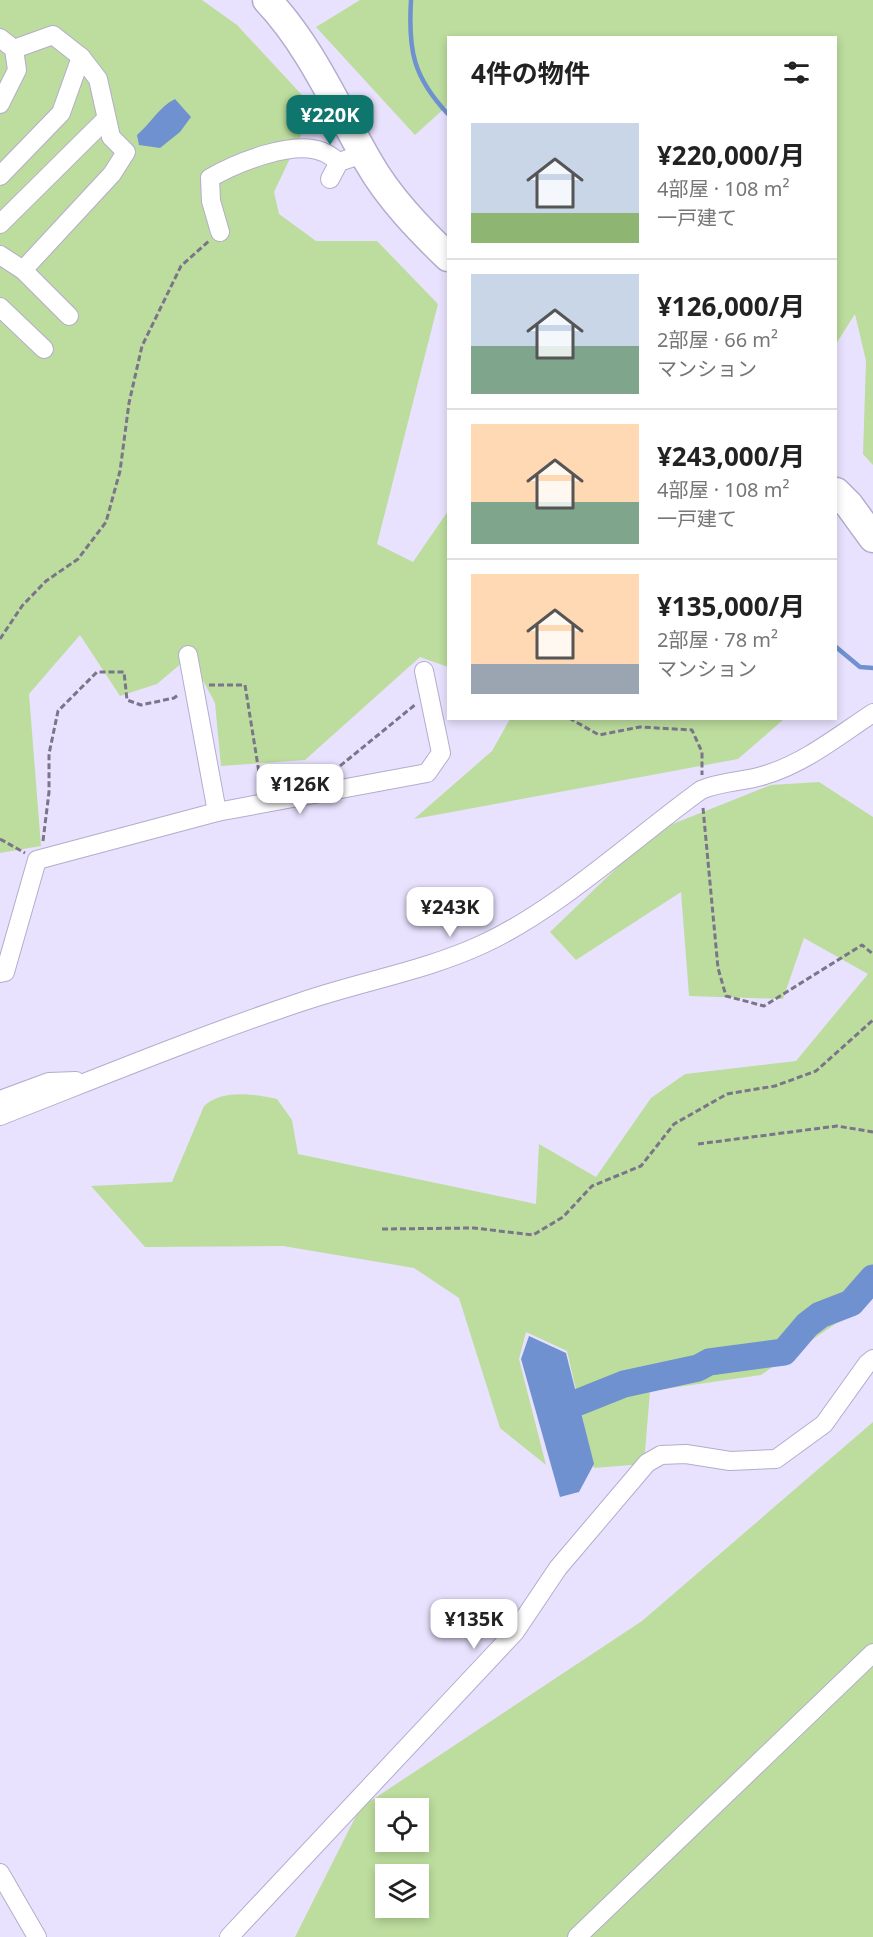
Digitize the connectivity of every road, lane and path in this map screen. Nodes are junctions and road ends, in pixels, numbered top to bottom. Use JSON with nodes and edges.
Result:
{"nodes":[{"id":1,"x":267,"y":0,"type":"edge"},
{"id":2,"x":7,"y":43,"type":"edge"},
{"id":3,"x":81,"y":57,"type":"junction"},
{"id":4,"x":0,"y":104,"type":"edge"},
{"id":5,"x":106,"y":119,"type":"junction"},
{"id":6,"x":351,"y":157,"type":"junction"},
{"id":7,"x":0,"y":176,"type":"edge"},
{"id":8,"x":330,"y":179,"type":"dead end"},
{"id":9,"x":0,"y":224,"type":"edge"},
{"id":10,"x":220,"y":232,"type":"joint"},
{"id":11,"x":0,"y":255,"type":"edge"},
{"id":12,"x":447,"y":256,"type":"edge"},
{"id":13,"x":23,"y":270,"type":"junction"},
{"id":14,"x":0,"y":307,"type":"edge"},
{"id":15,"x":69,"y":316,"type":"dead end"},
{"id":16,"x":44,"y":349,"type":"dead end"},
{"id":17,"x":837,"y":493,"type":"edge"},
{"id":18,"x":873,"y":538,"type":"edge"},
{"id":19,"x":0,"y":639,"type":"edge"},
{"id":20,"x":188,"y":655,"type":"dead end"},
{"id":21,"x":424,"y":671,"type":"dead end"},
{"id":22,"x":873,"y":713,"type":"edge"},
{"id":23,"x":573,"y":720,"type":"edge"},
{"id":24,"x":701,"y":789,"type":"junction"},
{"id":25,"x":217,"y":812,"type":"junction"},
{"id":26,"x":873,"y":954,"type":"edge"},
{"id":27,"x":0,"y":972,"type":"edge"},
{"id":28,"x":873,"y":1020,"type":"edge"},
{"id":29,"x":90,"y":1080,"type":"junction"},
{"id":30,"x":0,"y":1100,"type":"edge"},
{"id":31,"x":0,"y":1116,"type":"edge"},
{"id":32,"x":873,"y":1132,"type":"edge"},
{"id":33,"x":698,"y":1144,"type":"dead end"},
{"id":34,"x":382,"y":1229,"type":"dead end"},
{"id":35,"x":873,"y":1359,"type":"edge"},
{"id":36,"x":873,"y":1653,"type":"edge"},
{"id":37,"x":0,"y":1873,"type":"edge"},
{"id":38,"x":37,"y":1937,"type":"edge"},
{"id":39,"x":229,"y":1937,"type":"edge"},
{"id":40,"x":577,"y":1937,"type":"edge"}],
"edges":[{"from":1,"to":6,"type":"main road"},
{"from":2,"to":3,"type":"street"},
{"from":2,"to":4,"type":"street"},
{"from":3,"to":5,"type":"street"},
{"from":3,"to":7,"type":"street"},
{"from":5,"to":9,"type":"street"},
{"from":5,"to":13,"type":"street"},
{"from":6,"to":8,"type":"street"},
{"from":6,"to":10,"type":"street"},
{"from":6,"to":12,"type":"main road"},
{"from":10,"to":19,"type":"path"},
{"from":11,"to":13,"type":"street"},
{"from":13,"to":15,"type":"street"},
{"from":14,"to":16,"type":"street"},
{"from":17,"to":18,"type":"main road"},
{"from":20,"to":25,"type":"street"},
{"from":21,"to":25,"type":"street"},
{"from":22,"to":24,"type":"street"},
{"from":23,"to":24,"type":"path"},
{"from":24,"to":26,"type":"path"},
{"from":24,"to":29,"type":"street"},
{"from":25,"to":27,"type":"street"},
{"from":28,"to":34,"type":"path"},
{"from":29,"to":30,"type":"street"},
{"from":29,"to":31,"type":"street"},
{"from":32,"to":33,"type":"path"},
{"from":35,"to":39,"type":"street"},
{"from":36,"to":40,"type":"street"},
{"from":37,"to":38,"type":"street"}]}
